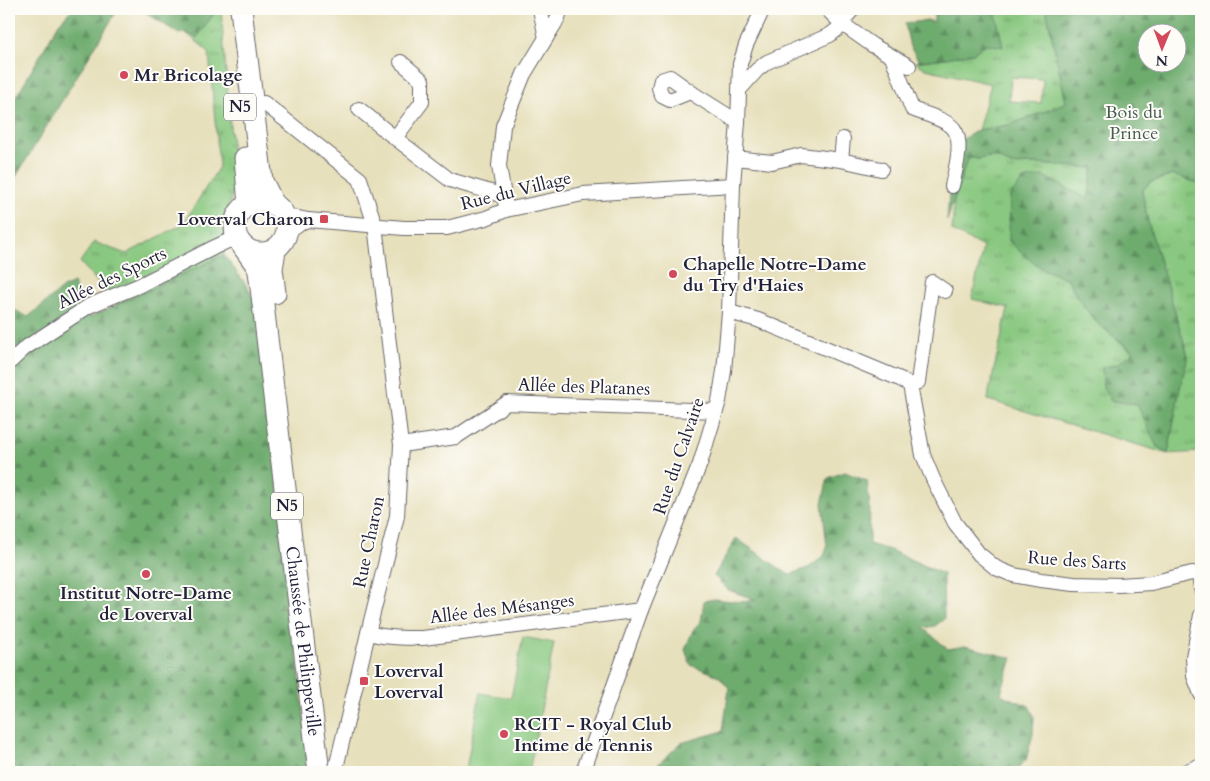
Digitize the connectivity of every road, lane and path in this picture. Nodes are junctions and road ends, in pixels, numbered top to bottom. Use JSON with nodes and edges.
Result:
{"nodes":[{"id":1,"x":228,"y":9,"type":"edge"},
{"id":2,"x":241,"y":9,"type":"edge"},
{"id":3,"x":540,"y":9,"type":"edge"},
{"id":4,"x":560,"y":9,"type":"edge"},
{"id":5,"x":764,"y":9,"type":"edge"},
{"id":6,"x":827,"y":9,"type":"edge"},
{"id":7,"x":853,"y":9,"type":"edge"},
{"id":8,"x":841,"y":23,"type":"junction"},
{"id":9,"x":546,"y":38,"type":"junction"},
{"id":10,"x":892,"y":57,"type":"junction"},
{"id":11,"x":401,"y":62,"type":"dead end"},
{"id":12,"x":909,"y":66,"type":"dead end"},
{"id":13,"x":740,"y":89,"type":"junction"},
{"id":14,"x":690,"y":92,"type":"dead end"},
{"id":15,"x":264,"y":102,"type":"dead end"},
{"id":16,"x":358,"y":109,"type":"dead end"},
{"id":17,"x":738,"y":122,"type":"junction"},
{"id":18,"x":395,"y":138,"type":"junction"},
{"id":19,"x":843,"y":139,"type":"dead end"},
{"id":20,"x":735,"y":158,"type":"junction"},
{"id":21,"x":841,"y":160,"type":"junction"},
{"id":22,"x":881,"y":169,"type":"dead end"},
{"id":23,"x":734,"y":185,"type":"junction"},
{"id":24,"x":952,"y":186,"type":"dead end"},
{"id":25,"x":504,"y":196,"type":"junction"},
{"id":26,"x":249,"y":205,"type":"junction"},
{"id":27,"x":506,"y":210,"type":"junction"},
{"id":28,"x":281,"y":217,"type":"junction"},
{"id":29,"x":375,"y":225,"type":"junction"},
{"id":30,"x":239,"y":239,"type":"junction"},
{"id":31,"x":275,"y":250,"type":"junction"},
{"id":32,"x":945,"y":290,"type":"dead end"},
{"id":33,"x":729,"y":312,"type":"junction"},
{"id":34,"x":9,"y":363,"type":"edge"},
{"id":35,"x":910,"y":385,"type":"junction"},
{"id":36,"x":716,"y":411,"type":"junction"},
{"id":37,"x":401,"y":445,"type":"junction"},
{"id":38,"x":1201,"y":589,"type":"edge"},
{"id":39,"x":641,"y":610,"type":"junction"},
{"id":40,"x":1201,"y":615,"type":"edge"},
{"id":41,"x":368,"y":633,"type":"junction"},
{"id":42,"x":1201,"y":694,"type":"edge"},
{"id":43,"x":1201,"y":765,"type":"edge"},
{"id":44,"x":319,"y":772,"type":"edge"},
{"id":45,"x":331,"y":772,"type":"edge"},
{"id":46,"x":335,"y":772,"type":"edge"},
{"id":47,"x":583,"y":772,"type":"edge"},
{"id":48,"x":1185,"y":772,"type":"edge"}],
"edges":[{"from":1,"to":26,"type":"main road","number":"N5"},
{"from":2,"to":28,"type":"main road","number":"N5"},
{"from":3,"to":9,"type":"street"},
{"from":4,"to":9,"type":"street"},
{"from":5,"to":13,"type":"street","name":"Rue du Calvaire"},
{"from":6,"to":8,"type":"street"},
{"from":7,"to":8,"type":"street"},
{"from":8,"to":10,"type":"street"},
{"from":8,"to":13,"type":"street"},
{"from":9,"to":25,"type":"street"},
{"from":10,"to":12,"type":"street"},
{"from":10,"to":24,"type":"street"},
{"from":11,"to":18,"type":"street"},
{"from":13,"to":17,"type":"street","name":"Rue du Calvaire"},
{"from":14,"to":17,"type":"street"},
{"from":15,"to":29,"type":"street","name":"Rue Charon"},
{"from":16,"to":18,"type":"street"},
{"from":17,"to":20,"type":"street","name":"Rue du Calvaire"},
{"from":18,"to":25,"type":"street"},
{"from":19,"to":21,"type":"street"},
{"from":20,"to":21,"type":"street"},
{"from":20,"to":23,"type":"street","name":"Rue du Calvaire"},
{"from":21,"to":22,"type":"street"},
{"from":23,"to":27,"type":"street","name":"Rue du Village"},
{"from":23,"to":33,"type":"street","name":"Rue du Calvaire"},
{"from":25,"to":27,"type":"street"},
{"from":26,"to":28,"type":"main road"},
{"from":26,"to":30,"type":"main road"},
{"from":27,"to":29,"type":"street","name":"Rue du Village"},
{"from":28,"to":29,"type":"street","name":"Rue du Village"},
{"from":28,"to":31,"type":"main road","number":"N5"},
{"from":29,"to":37,"type":"street","name":"Rue Charon"},
{"from":30,"to":31,"type":"main road"},
{"from":30,"to":34,"type":"street","name":"Allée des Sports"},
{"from":30,"to":44,"type":"main road","name":"Chaussée de Philippeville","number":"N5"},
{"from":31,"to":45,"type":"main road","name":"Chaussée de Philippeville","number":"N5"},
{"from":32,"to":35,"type":"street"},
{"from":33,"to":35,"type":"street"},
{"from":33,"to":36,"type":"street","name":"Rue du Calvaire"},
{"from":35,"to":38,"type":"street","name":"Rue des Sarts"},
{"from":36,"to":37,"type":"street","name":"Allée des Platanes"},
{"from":36,"to":39,"type":"street","name":"Rue du Calvaire"},
{"from":37,"to":41,"type":"street","name":"Rue Charon"},
{"from":39,"to":41,"type":"street","name":"Allée des Mésanges"},
{"from":39,"to":47,"type":"street","name":"Rue du Calvaire"},
{"from":40,"to":42,"type":"street"},
{"from":41,"to":46,"type":"street","name":"Rue Charon"},
{"from":43,"to":48,"type":"street"}]}
